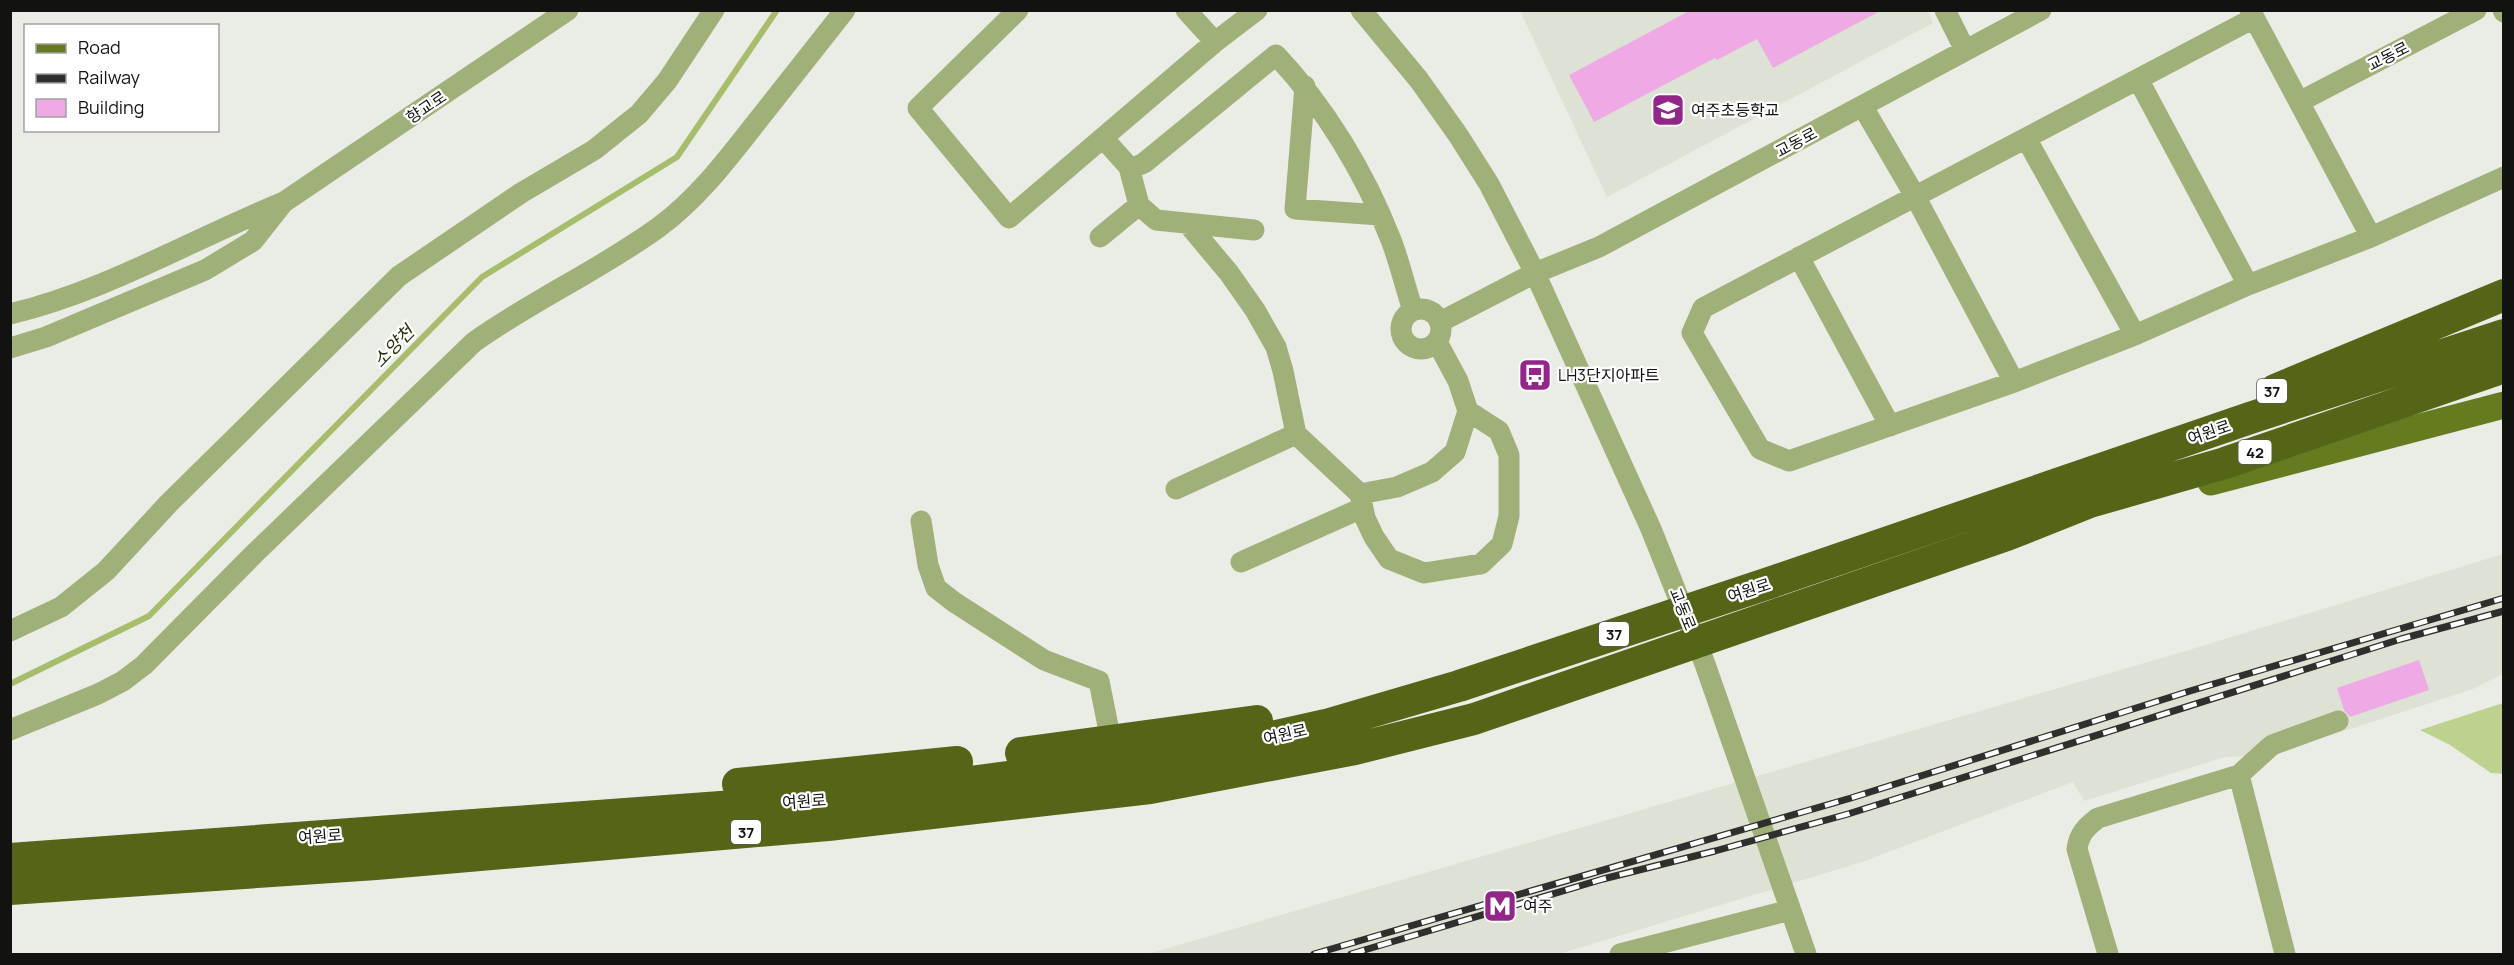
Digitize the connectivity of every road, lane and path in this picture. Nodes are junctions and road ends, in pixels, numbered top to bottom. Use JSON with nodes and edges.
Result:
{"nodes":[{"id":1,"x":568,"y":10,"type":"edge"},
{"id":2,"x":714,"y":10,"type":"edge"},
{"id":3,"x":845,"y":10,"type":"edge"},
{"id":4,"x":1018,"y":10,"type":"edge"},
{"id":5,"x":1186,"y":10,"type":"edge"},
{"id":6,"x":1257,"y":10,"type":"edge"},
{"id":7,"x":1361,"y":10,"type":"edge"},
{"id":8,"x":1944,"y":10,"type":"edge"},
{"id":9,"x":2042,"y":10,"type":"edge"},
{"id":10,"x":2476,"y":10,"type":"edge"},
{"id":11,"x":2252,"y":14,"type":"edge"},
{"id":12,"x":1215,"y":42,"type":"junction"},
{"id":13,"x":1965,"y":50,"type":"junction"},
{"id":14,"x":2139,"y":79,"type":"junction"},
{"id":15,"x":1305,"y":86,"type":"junction"},
{"id":16,"x":2299,"y":102,"type":"junction"},
{"id":17,"x":1863,"y":107,"type":"junction"},
{"id":18,"x":1103,"y":138,"type":"junction"},
{"id":19,"x":2026,"y":138,"type":"junction"},
{"id":20,"x":1129,"y":166,"type":"junction"},
{"id":21,"x":2504,"y":177,"type":"edge"},
{"id":22,"x":1915,"y":196,"type":"junction"},
{"id":23,"x":284,"y":202,"type":"junction"},
{"id":24,"x":1139,"y":205,"type":"junction"},
{"id":25,"x":1380,"y":215,"type":"junction"},
{"id":26,"x":1188,"y":224,"type":"junction"},
{"id":27,"x":1254,"y":231,"type":"dead end"},
{"id":28,"x":1100,"y":237,"type":"dead end"},
{"id":29,"x":2371,"y":237,"type":"junction"},
{"id":30,"x":1799,"y":257,"type":"junction"},
{"id":31,"x":1535,"y":273,"type":"junction"},
{"id":32,"x":2248,"y":285,"type":"junction"},
{"id":33,"x":2504,"y":295,"type":"edge"},
{"id":34,"x":1413,"y":310,"type":"junction"},
{"id":35,"x":10,"y":314,"type":"edge"},
{"id":36,"x":1439,"y":332,"type":"junction"},
{"id":37,"x":2135,"y":335,"type":"junction"},
{"id":38,"x":2504,"y":335,"type":"edge"},
{"id":39,"x":10,"y":348,"type":"edge"},
{"id":40,"x":2504,"y":368,"type":"edge"},
{"id":41,"x":2014,"y":382,"type":"junction"},
{"id":42,"x":2504,"y":405,"type":"edge"},
{"id":43,"x":1468,"y":411,"type":"junction"},
{"id":44,"x":1890,"y":426,"type":"junction"},
{"id":45,"x":1296,"y":435,"type":"junction"},
{"id":46,"x":1176,"y":489,"type":"dead end"},
{"id":47,"x":2043,"y":489,"type":"junction"},
{"id":48,"x":1361,"y":501,"type":"junction"},
{"id":49,"x":921,"y":521,"type":"dead end"},
{"id":50,"x":2007,"y":535,"type":"junction"},
{"id":51,"x":1241,"y":562,"type":"dead end"},
{"id":52,"x":10,"y":631,"type":"edge"},
{"id":53,"x":2338,"y":721,"type":"dead end"},
{"id":54,"x":1326,"y":725,"type":"junction"},
{"id":55,"x":10,"y":730,"type":"edge"},
{"id":56,"x":1111,"y":741,"type":"junction"},
{"id":57,"x":2239,"y":775,"type":"junction"},
{"id":58,"x":514,"y":822,"type":"junction"},
{"id":59,"x":10,"y":859,"type":"edge"},
{"id":60,"x":10,"y":889,"type":"edge"},
{"id":61,"x":1790,"y":910,"type":"junction"},
{"id":62,"x":1620,"y":954,"type":"edge"},
{"id":63,"x":1806,"y":954,"type":"edge"},
{"id":64,"x":2108,"y":954,"type":"edge"},
{"id":65,"x":2285,"y":954,"type":"edge"}],
"edges":[{"from":1,"to":23,"type":"street","name":"향교로"},
{"from":2,"to":52,"type":"street"},
{"from":3,"to":55,"type":"street"},
{"from":4,"to":18,"type":"street"},
{"from":5,"to":12,"type":"street"},
{"from":6,"to":12,"type":"street"},
{"from":7,"to":31,"type":"street","name":"교동로"},
{"from":8,"to":13,"type":"street"},
{"from":9,"to":13,"type":"street","name":"교동로"},
{"from":10,"to":16,"type":"street","name":"교동로"},
{"from":11,"to":14,"type":"street"},
{"from":11,"to":16,"type":"street"},
{"from":12,"to":18,"type":"street"},
{"from":13,"to":17,"type":"street","name":"교동로"},
{"from":14,"to":19,"type":"street"},
{"from":14,"to":32,"type":"street"},
{"from":15,"to":20,"type":"street"},
{"from":15,"to":25,"type":"street"},
{"from":15,"to":25,"type":"street"},
{"from":16,"to":29,"type":"street"},
{"from":17,"to":22,"type":"street"},
{"from":17,"to":31,"type":"street","name":"교동로"},
{"from":18,"to":20,"type":"street"},
{"from":19,"to":22,"type":"street"},
{"from":19,"to":37,"type":"street"},
{"from":20,"to":24,"type":"street"},
{"from":21,"to":29,"type":"street"},
{"from":22,"to":30,"type":"street"},
{"from":22,"to":41,"type":"street"},
{"from":23,"to":35,"type":"street","name":"향교로"},
{"from":23,"to":39,"type":"street","name":"향교로"},
{"from":24,"to":26,"type":"street"},
{"from":24,"to":28,"type":"street"},
{"from":25,"to":34,"type":"street"},
{"from":26,"to":27,"type":"street"},
{"from":26,"to":45,"type":"street"},
{"from":29,"to":32,"type":"street"},
{"from":30,"to":44,"type":"street"},
{"from":30,"to":44,"type":"street"},
{"from":31,"to":36,"type":"street"},
{"from":31,"to":61,"type":"street","name":"교동로"},
{"from":32,"to":37,"type":"street"},
{"from":33,"to":47,"type":"highway","number":"37"},
{"from":34,"to":36,"type":"street"},
{"from":34,"to":36,"type":"street"},
{"from":36,"to":43,"type":"street"},
{"from":37,"to":41,"type":"street"},
{"from":38,"to":47,"type":"highway","name":"여원로","number":"42"},
{"from":40,"to":50,"type":"highway","name":"여원로","number":"42"},
{"from":41,"to":44,"type":"street"},
{"from":42,"to":50,"type":"main road","number":"37"},
{"from":43,"to":48,"type":"street"},
{"from":43,"to":48,"type":"street"},
{"from":45,"to":46,"type":"street"},
{"from":45,"to":48,"type":"street"},
{"from":47,"to":54,"type":"highway","name":"여원로","number":"37"},
{"from":48,"to":51,"type":"street"},
{"from":49,"to":56,"type":"street"},
{"from":50,"to":60,"type":"highway","name":"여원로","number":"37"},
{"from":53,"to":57,"type":"street"},
{"from":54,"to":56,"type":"highway"},
{"from":54,"to":58,"type":"highway","name":"여원로","number":"37"},
{"from":56,"to":58,"type":"highway"},
{"from":57,"to":64,"type":"street"},
{"from":57,"to":65,"type":"street"},
{"from":58,"to":59,"type":"highway","name":"여원로","number":"37"},
{"from":61,"to":62,"type":"street"},
{"from":61,"to":63,"type":"street","name":"교동로"}]}
